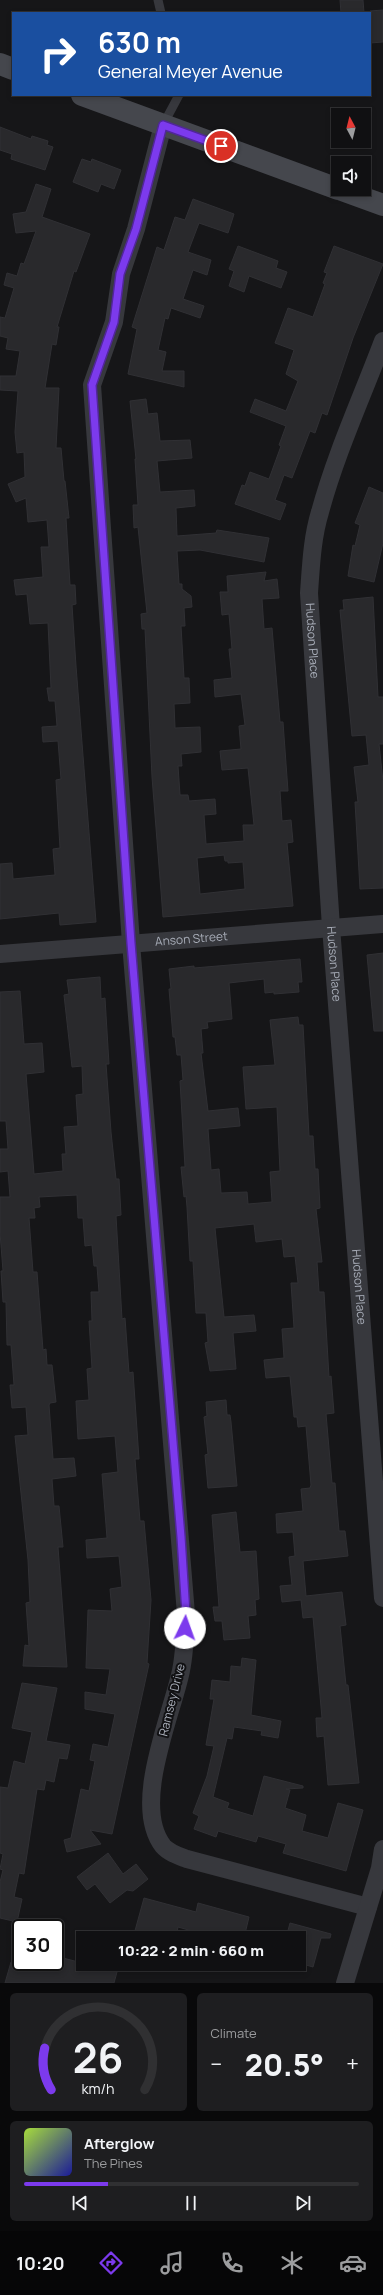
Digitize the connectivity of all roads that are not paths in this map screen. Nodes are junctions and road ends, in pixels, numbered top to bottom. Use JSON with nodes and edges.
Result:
{"nodes":[{"id":1,"x":158,"y":0,"type":"edge"},
{"id":2,"x":161,"y":12,"type":"edge"},
{"id":3,"x":0,"y":64,"type":"edge"},
{"id":4,"x":12,"y":69,"type":"edge"},
{"id":5,"x":85,"y":96,"type":"edge"},
{"id":6,"x":178,"y":96,"type":"edge"},
{"id":7,"x":163,"y":125,"type":"junction"},
{"id":8,"x":331,"y":186,"type":"edge"},
{"id":9,"x":358,"y":196,"type":"edge"},
{"id":10,"x":383,"y":205,"type":"edge"},
{"id":11,"x":383,"y":341,"type":"edge"},
{"id":12,"x":383,"y":924,"type":"edge"},
{"id":13,"x":331,"y":927,"type":"junction"},
{"id":14,"x":131,"y":943,"type":"junction"},
{"id":15,"x":0,"y":954,"type":"edge"},
{"id":16,"x":383,"y":1598,"type":"edge"},
{"id":17,"x":383,"y":1849,"type":"edge"},
{"id":18,"x":368,"y":1907,"type":"junction"},
{"id":19,"x":345,"y":1983,"type":"edge"}],
"edges":[{"from":1,"to":2,"type":"lane"},
{"from":3,"to":4,"type":"main road"},
{"from":5,"to":7,"type":"main road"},
{"from":6,"to":7,"type":"lane"},
{"from":7,"to":8,"type":"main road"},
{"from":7,"to":14,"type":"street","name":"Ramsey Drive"},
{"from":9,"to":10,"type":"main road"},
{"from":11,"to":13,"type":"street","name":"Hudson Place"},
{"from":12,"to":13,"type":"street","name":"Anson Street"},
{"from":13,"to":14,"type":"street","name":"Anson Street"},
{"from":13,"to":16,"type":"street","name":"Hudson Place"},
{"from":14,"to":15,"type":"street","name":"Anson Street"},
{"from":14,"to":18,"type":"street","name":"Ramsey Drive"},
{"from":17,"to":18,"type":"street"},
{"from":18,"to":19,"type":"street"}]}
